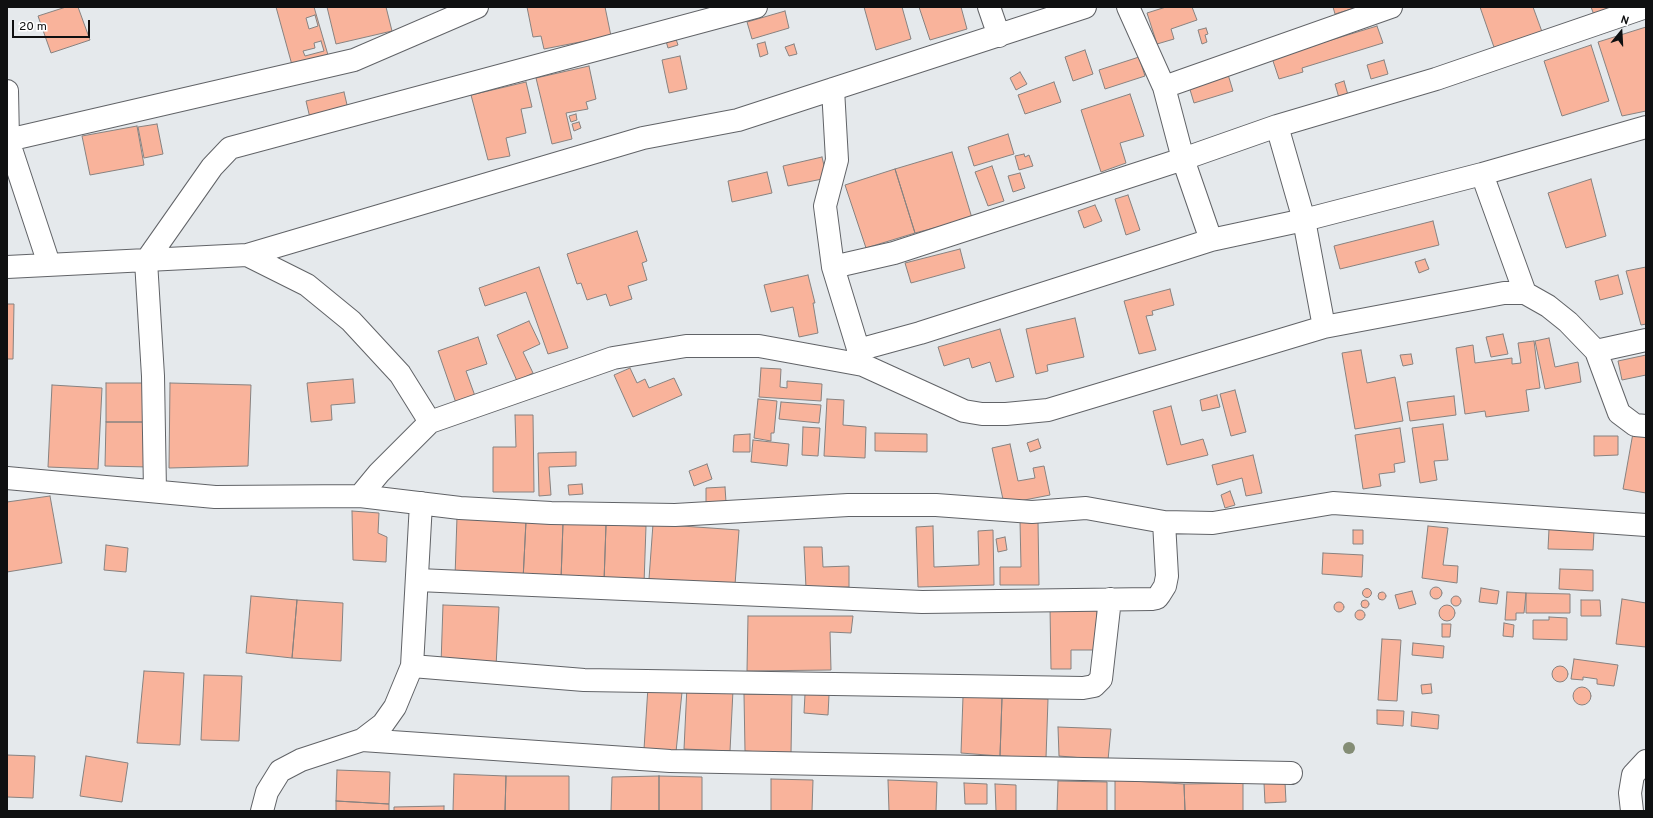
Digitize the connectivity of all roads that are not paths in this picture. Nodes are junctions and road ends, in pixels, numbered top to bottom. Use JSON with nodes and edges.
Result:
{"nodes":[{"id":1,"x":477,"y":7,"type":"edge"},
{"id":2,"x":756,"y":7,"type":"edge"},
{"id":3,"x":989,"y":7,"type":"edge"},
{"id":4,"x":1085,"y":7,"type":"edge"},
{"id":5,"x":1128,"y":7,"type":"edge"},
{"id":6,"x":1391,"y":7,"type":"edge"},
{"id":7,"x":1646,"y":8,"type":"edge"},
{"id":8,"x":999,"y":36,"type":"junction"},
{"id":9,"x":1164,"y":87,"type":"junction"},
{"id":10,"x":833,"y":89,"type":"junction"},
{"id":11,"x":7,"y":91,"type":"edge"},
{"id":12,"x":1277,"y":126,"type":"junction"},
{"id":13,"x":1646,"y":127,"type":"edge"},
{"id":14,"x":8,"y":140,"type":"junction"},
{"id":15,"x":1183,"y":159,"type":"junction"},
{"id":16,"x":1482,"y":174,"type":"junction"},
{"id":17,"x":1304,"y":220,"type":"junction"},
{"id":18,"x":1211,"y":240,"type":"junction"},
{"id":19,"x":247,"y":255,"type":"junction"},
{"id":20,"x":146,"y":261,"type":"junction"},
{"id":21,"x":49,"y":264,"type":"junction"},
{"id":22,"x":833,"y":267,"type":"junction"},
{"id":23,"x":7,"y":268,"type":"edge"},
{"id":24,"x":1525,"y":293,"type":"junction"},
{"id":25,"x":1324,"y":327,"type":"junction"},
{"id":26,"x":1646,"y":340,"type":"edge"},
{"id":27,"x":1596,"y":351,"type":"junction"},
{"id":28,"x":860,"y":358,"type":"junction"},
{"id":29,"x":430,"y":422,"type":"junction"},
{"id":30,"x":1646,"y":426,"type":"edge"},
{"id":31,"x":7,"y":478,"type":"edge"},
{"id":32,"x":155,"y":491,"type":"junction"},
{"id":33,"x":360,"y":496,"type":"junction"},
{"id":34,"x":421,"y":504,"type":"junction"},
{"id":35,"x":1164,"y":522,"type":"junction"},
{"id":36,"x":1646,"y":525,"type":"edge"},
{"id":37,"x":418,"y":580,"type":"junction"},
{"id":38,"x":1110,"y":599,"type":"junction"},
{"id":39,"x":412,"y":666,"type":"junction"},
{"id":40,"x":362,"y":740,"type":"junction"},
{"id":41,"x":1646,"y":761,"type":"edge"},
{"id":42,"x":1291,"y":773,"type":"dead end"},
{"id":43,"x":262,"y":811,"type":"edge"},
{"id":44,"x":1632,"y":811,"type":"edge"}],
"edges":[{"from":1,"to":14,"type":"street"},
{"from":2,"to":20,"type":"street"},
{"from":3,"to":8,"type":"street"},
{"from":4,"to":8,"type":"street"},
{"from":5,"to":9,"type":"street"},
{"from":6,"to":9,"type":"street"},
{"from":7,"to":12,"type":"street"},
{"from":8,"to":10,"type":"street"},
{"from":9,"to":15,"type":"street"},
{"from":10,"to":19,"type":"street"},
{"from":10,"to":22,"type":"street"},
{"from":11,"to":14,"type":"street"},
{"from":12,"to":15,"type":"street"},
{"from":12,"to":17,"type":"street"},
{"from":13,"to":16,"type":"street"},
{"from":14,"to":21,"type":"street"},
{"from":15,"to":18,"type":"street"},
{"from":15,"to":22,"type":"street"},
{"from":16,"to":17,"type":"street"},
{"from":16,"to":24,"type":"street"},
{"from":17,"to":18,"type":"street"},
{"from":17,"to":25,"type":"street"},
{"from":18,"to":28,"type":"street"},
{"from":19,"to":20,"type":"street"},
{"from":19,"to":29,"type":"street"},
{"from":20,"to":21,"type":"street"},
{"from":20,"to":32,"type":"street"},
{"from":21,"to":23,"type":"street"},
{"from":22,"to":28,"type":"street"},
{"from":24,"to":25,"type":"street"},
{"from":24,"to":27,"type":"street"},
{"from":25,"to":28,"type":"street"},
{"from":26,"to":27,"type":"street"},
{"from":27,"to":30,"type":"street"},
{"from":28,"to":29,"type":"street"},
{"from":29,"to":33,"type":"street"},
{"from":31,"to":32,"type":"street"},
{"from":32,"to":33,"type":"street"},
{"from":33,"to":34,"type":"street"},
{"from":34,"to":35,"type":"street"},
{"from":34,"to":37,"type":"street"},
{"from":35,"to":36,"type":"street"},
{"from":35,"to":38,"type":"street"},
{"from":37,"to":38,"type":"street"},
{"from":37,"to":39,"type":"street"},
{"from":38,"to":39,"type":"street"},
{"from":39,"to":40,"type":"street"},
{"from":40,"to":42,"type":"street"},
{"from":40,"to":43,"type":"street"},
{"from":41,"to":44,"type":"street"}]}
